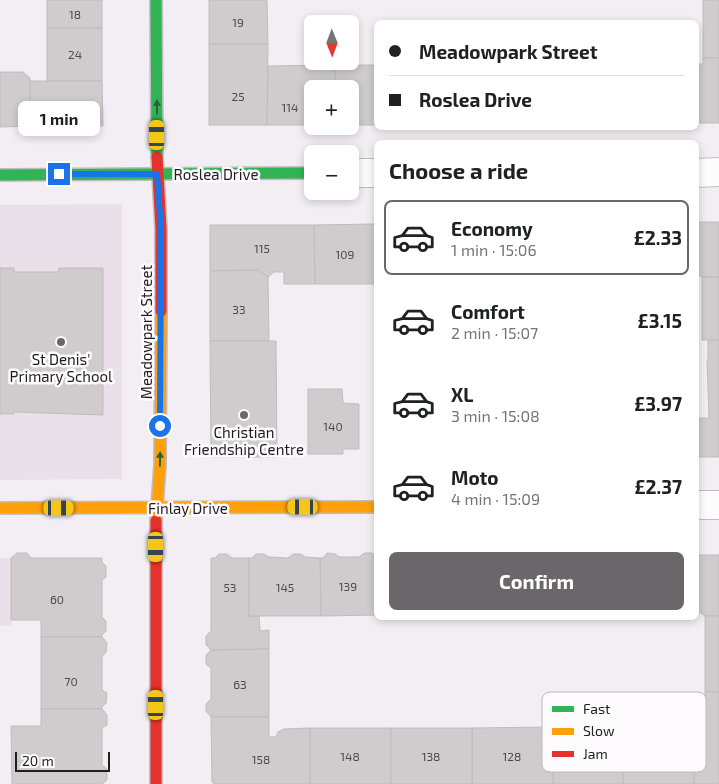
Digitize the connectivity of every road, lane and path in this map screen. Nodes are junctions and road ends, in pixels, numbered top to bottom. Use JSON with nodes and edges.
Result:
{"nodes":[{"id":1,"x":156,"y":0,"type":"edge"},
{"id":2,"x":699,"y":172,"type":"edge"},
{"id":3,"x":719,"y":172,"type":"edge"},
{"id":4,"x":304,"y":173,"type":"edge"},
{"id":5,"x":359,"y":173,"type":"edge"},
{"id":6,"x":374,"y":173,"type":"edge"},
{"id":7,"x":157,"y":174,"type":"junction"},
{"id":8,"x":0,"y":175,"type":"edge"},
{"id":9,"x":699,"y":505,"type":"edge"},
{"id":10,"x":719,"y":505,"type":"edge"},
{"id":11,"x":374,"y":507,"type":"edge"},
{"id":12,"x":0,"y":508,"type":"edge"},
{"id":13,"x":156,"y":508,"type":"junction"},
{"id":14,"x":156,"y":784,"type":"edge"}],
"edges":[{"from":7,"to":1,"type":"street","name":"Meadowpark Street","one_way":true},
{"from":2,"to":3,"type":"street"},
{"from":4,"to":7,"type":"street","name":"Roslea Drive"},
{"from":5,"to":6,"type":"street"},
{"from":7,"to":8,"type":"street","name":"Roslea Drive"},
{"from":13,"to":7,"type":"street","name":"Meadowpark Street","one_way":true},
{"from":9,"to":10,"type":"street"},
{"from":11,"to":13,"type":"street","name":"Finlay Drive"},
{"from":12,"to":13,"type":"street","name":"Finlay Drive"},
{"from":13,"to":14,"type":"street","name":"Meadowpark Street"}]}
